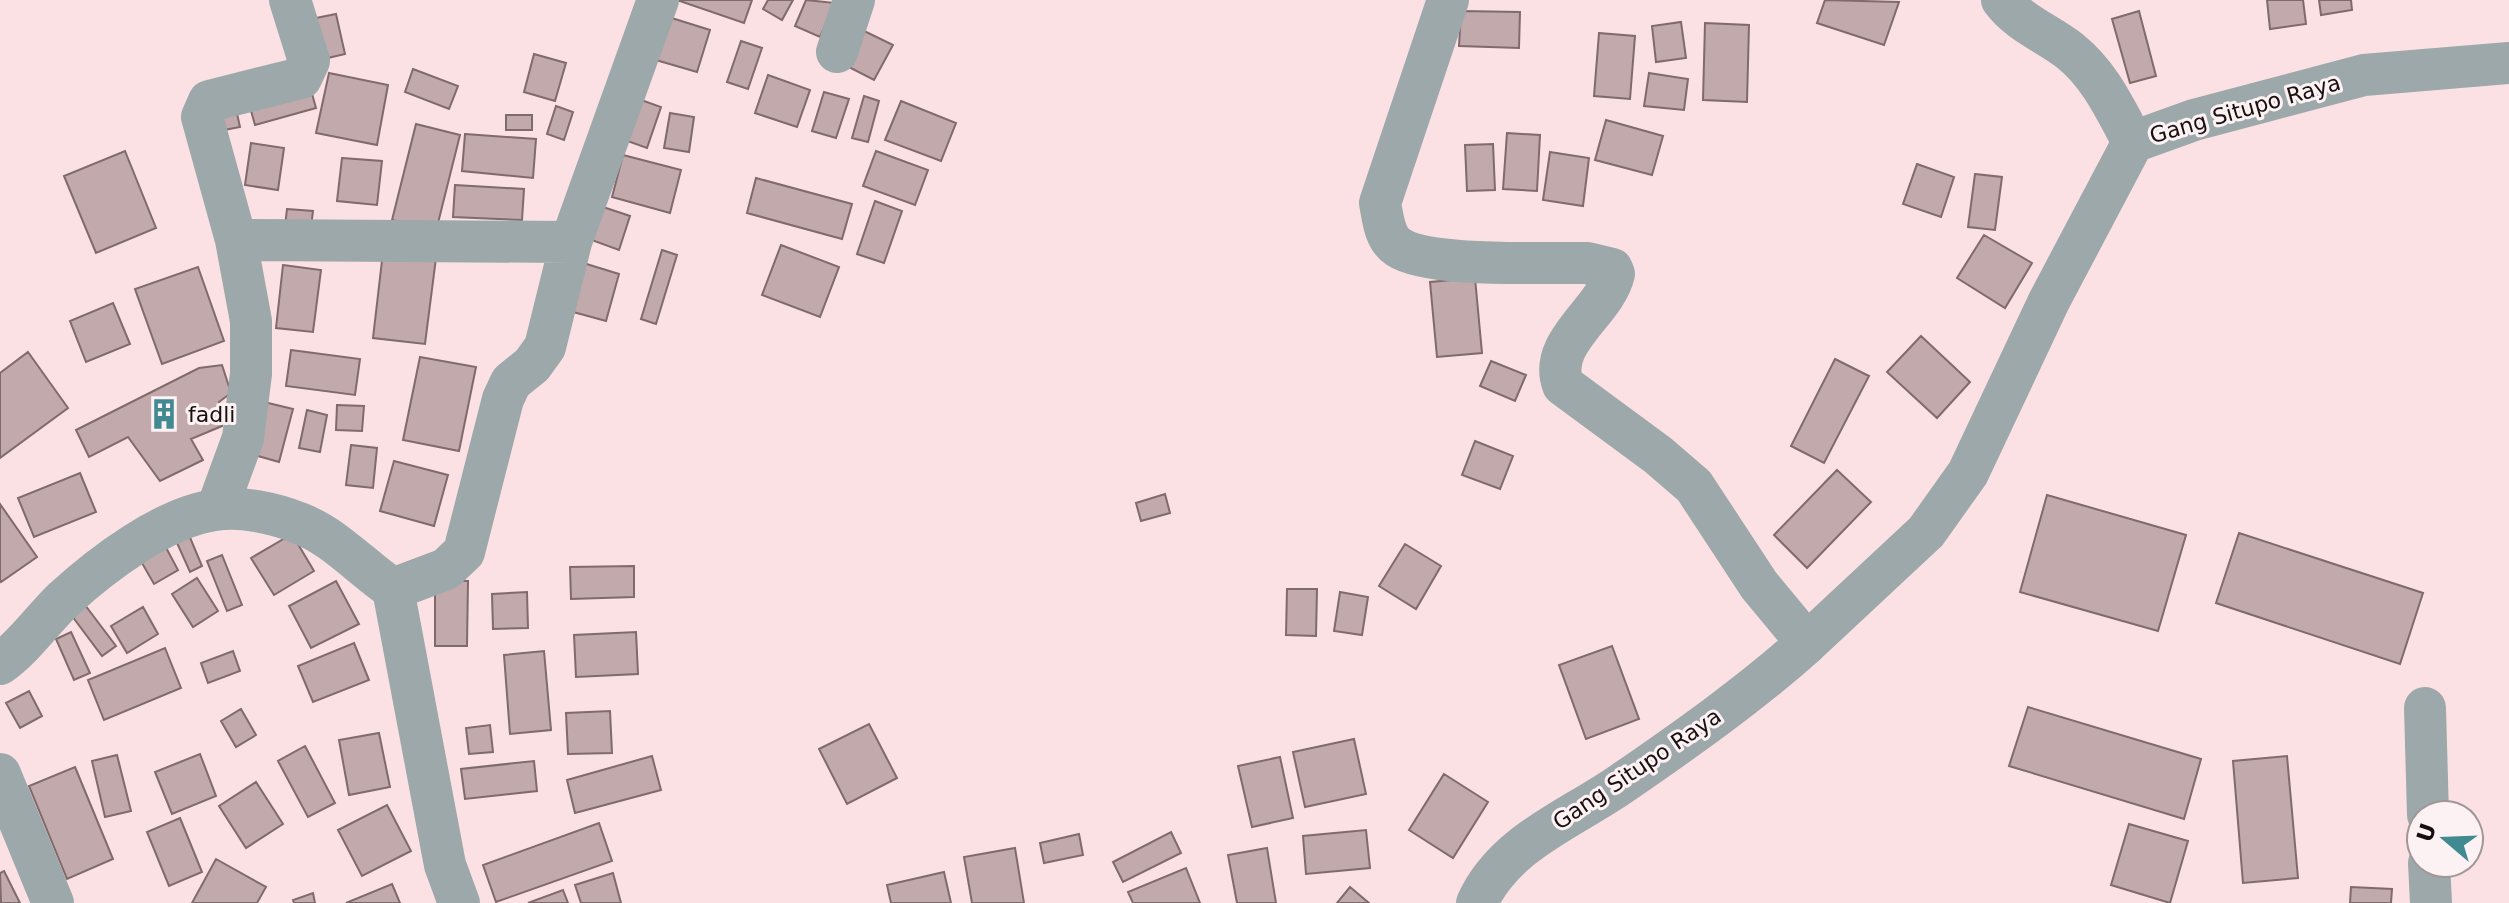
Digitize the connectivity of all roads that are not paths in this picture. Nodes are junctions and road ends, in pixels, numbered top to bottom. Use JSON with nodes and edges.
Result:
{"nodes":[{"id":1,"x":290,"y":0,"type":"edge"},
{"id":2,"x":854,"y":0,"type":"edge"},
{"id":3,"x":1448,"y":0,"type":"edge"},
{"id":4,"x":2002,"y":0,"type":"edge"},
{"id":5,"x":652,"y":2,"type":"edge"},
{"id":6,"x":837,"y":52,"type":"dead end"},
{"id":7,"x":2509,"y":63,"type":"edge"},
{"id":8,"x":2133,"y":142,"type":"junction"},
{"id":9,"x":236,"y":240,"type":"junction"},
{"id":10,"x":571,"y":242,"type":"junction"},
{"id":11,"x":217,"y":509,"type":"junction"},
{"id":12,"x":393,"y":589,"type":"junction"},
{"id":13,"x":1807,"y":643,"type":"junction"},
{"id":14,"x":0,"y":664,"type":"edge"},
{"id":15,"x":2425,"y":708,"type":"dead end"},
{"id":16,"x":0,"y":774,"type":"edge"},
{"id":17,"x":2428,"y":799,"type":"edge"},
{"id":18,"x":2430,"y":879,"type":"edge"},
{"id":19,"x":53,"y":903,"type":"edge"},
{"id":20,"x":459,"y":903,"type":"edge"},
{"id":21,"x":1477,"y":903,"type":"edge"},
{"id":22,"x":2431,"y":903,"type":"edge"}],
"edges":[{"from":1,"to":9,"type":"street"},
{"from":2,"to":6,"type":"street"},
{"from":3,"to":13,"type":"street"},
{"from":4,"to":8,"type":"street","name":"Gang Situpo Raya"},
{"from":5,"to":10,"type":"street"},
{"from":7,"to":8,"type":"street","name":"Gang Situpo Raya"},
{"from":8,"to":13,"type":"street","name":"Gang Situpo Raya"},
{"from":9,"to":10,"type":"street"},
{"from":9,"to":11,"type":"street"},
{"from":10,"to":12,"type":"street"},
{"from":11,"to":12,"type":"street"},
{"from":11,"to":14,"type":"street"},
{"from":12,"to":20,"type":"street"},
{"from":13,"to":21,"type":"street","name":"Gang Situpo Raya"},
{"from":15,"to":17,"type":"street"},
{"from":16,"to":19,"type":"street"},
{"from":18,"to":22,"type":"street"}]}
